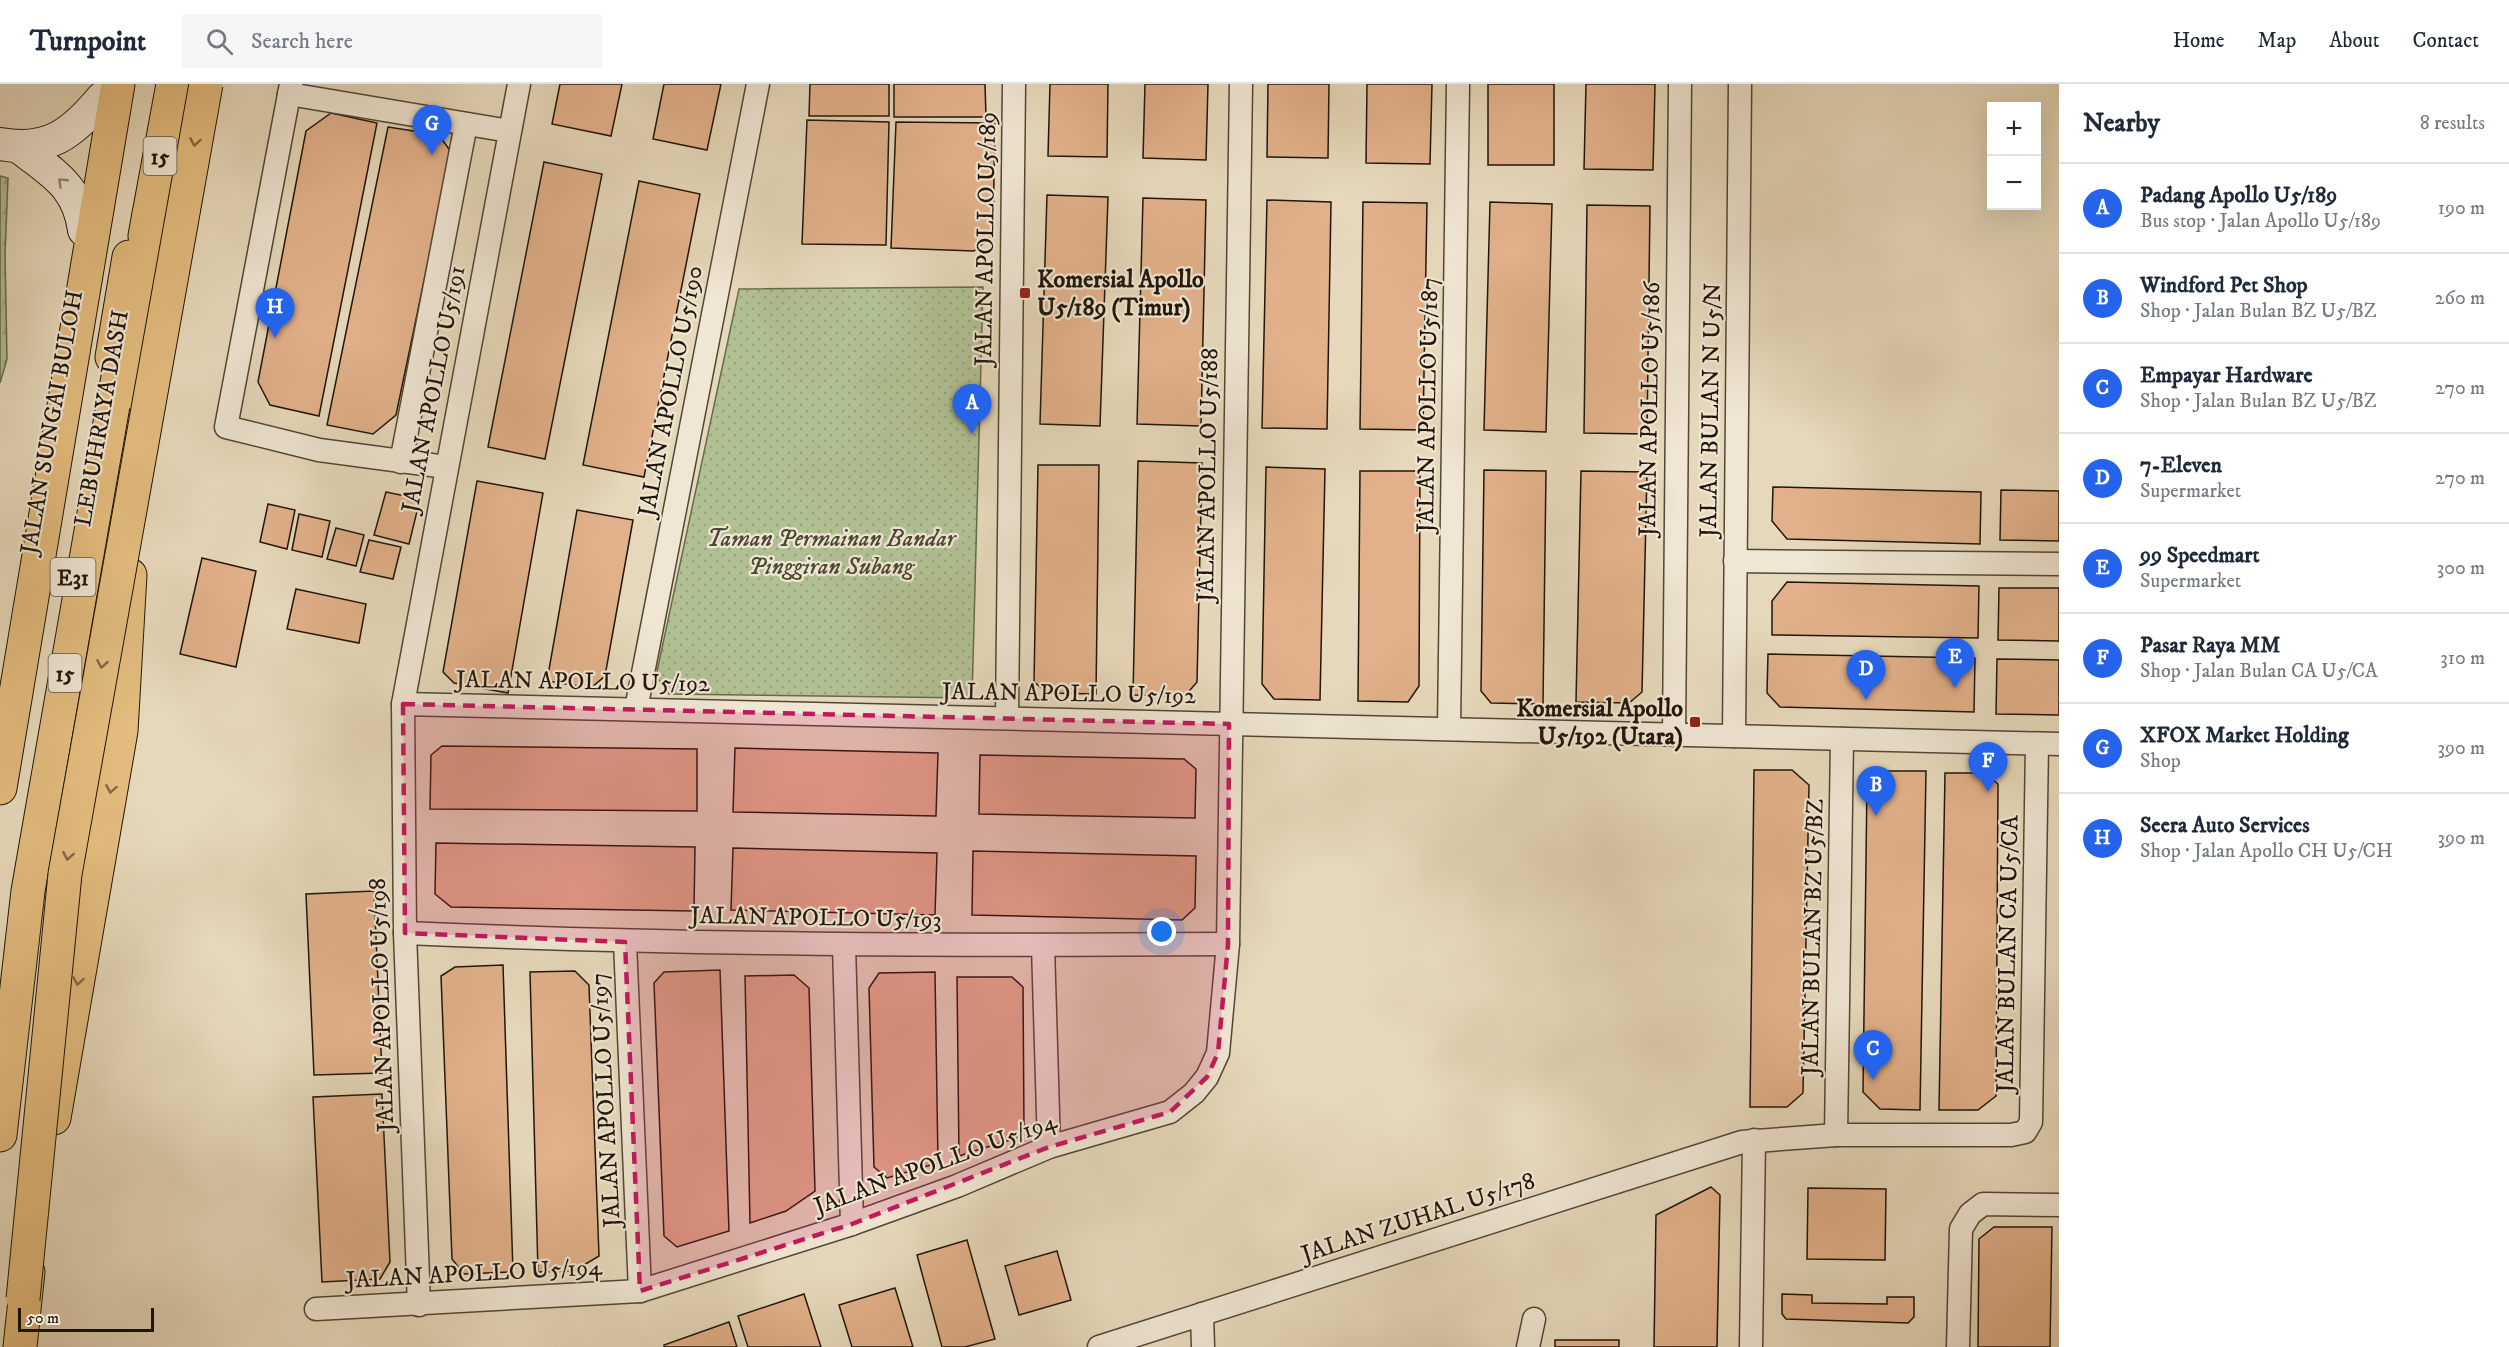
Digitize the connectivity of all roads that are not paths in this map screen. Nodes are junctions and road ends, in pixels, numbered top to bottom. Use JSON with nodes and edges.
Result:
{"nodes":[{"id":1,"x":159,"y":84,"type":"edge"},
{"id":2,"x":172,"y":84,"type":"edge"},
{"id":3,"x":206,"y":84,"type":"edge"},
{"id":4,"x":519,"y":84,"type":"edge"},
{"id":5,"x":758,"y":84,"type":"edge"},
{"id":6,"x":1014,"y":84,"type":"edge"},
{"id":7,"x":1241,"y":84,"type":"edge"},
{"id":8,"x":1458,"y":84,"type":"edge"},
{"id":9,"x":1680,"y":84,"type":"edge"},
{"id":10,"x":1740,"y":84,"type":"edge"},
{"id":11,"x":109,"y":88,"type":"edge"},
{"id":12,"x":290,"y":89,"type":"edge"},
{"id":13,"x":466,"y":124,"type":"junction"},
{"id":14,"x":509,"y":131,"type":"junction"},
{"id":15,"x":9,"y":146,"type":"edge"},
{"id":16,"x":149,"y":214,"type":"junction"},
{"id":17,"x":84,"y":230,"type":"junction"},
{"id":18,"x":401,"y":462,"type":"junction"},
{"id":19,"x":446,"y":467,"type":"junction"},
{"id":20,"x":1735,"y":561,"type":"junction"},
{"id":21,"x":2059,"y":564,"type":"edge"},
{"id":22,"x":403,"y":704,"type":"junction"},
{"id":23,"x":636,"y":709,"type":"junction"},
{"id":24,"x":1007,"y":718,"type":"junction"},
{"id":25,"x":1229,"y":724,"type":"junction"},
{"id":26,"x":1449,"y":727,"type":"junction"},
{"id":27,"x":1674,"y":735,"type":"junction"},
{"id":28,"x":1734,"y":736,"type":"junction"},
{"id":29,"x":1842,"y":739,"type":"junction"},
{"id":30,"x":0,"y":740,"type":"edge"},
{"id":31,"x":2048,"y":744,"type":"edge"},
{"id":32,"x":0,"y":788,"type":"edge"},
{"id":33,"x":405,"y":933,"type":"junction"},
{"id":34,"x":625,"y":942,"type":"junction"},
{"id":35,"x":1228,"y":944,"type":"junction"},
{"id":36,"x":844,"y":946,"type":"junction"},
{"id":37,"x":1043,"y":946,"type":"junction"},
{"id":38,"x":0,"y":1073,"type":"edge"},
{"id":39,"x":2027,"y":1128,"type":"joint"},
{"id":40,"x":0,"y":1135,"type":"edge"},
{"id":41,"x":1836,"y":1136,"type":"junction"},
{"id":42,"x":1754,"y":1140,"type":"junction"},
{"id":43,"x":1049,"y":1147,"type":"junction"},
{"id":44,"x":2059,"y":1205,"type":"edge"},
{"id":45,"x":852,"y":1224,"type":"junction"},
{"id":46,"x":640,"y":1291,"type":"junction"},
{"id":47,"x":23,"y":1299,"type":"junction"},
{"id":48,"x":419,"y":1305,"type":"junction"},
{"id":49,"x":316,"y":1309,"type":"dead end"},
{"id":50,"x":1202,"y":1314,"type":"junction"},
{"id":51,"x":1534,"y":1319,"type":"dead end"},
{"id":52,"x":20,"y":1347,"type":"edge"},
{"id":53,"x":1099,"y":1347,"type":"edge"},
{"id":54,"x":1203,"y":1347,"type":"edge"},
{"id":55,"x":1528,"y":1347,"type":"edge"},
{"id":56,"x":1752,"y":1347,"type":"edge"},
{"id":57,"x":1958,"y":1347,"type":"edge"}],
"edges":[{"from":1,"to":38,"type":"highway","name":"LEBUHRAYA DASH","number":"E31"},
{"from":2,"to":16,"type":"highway","number":"15"},
{"from":3,"to":47,"type":"highway","one_way":true,"bridge":true},
{"from":4,"to":14,"type":"street","name":"JALAN APOLLO U5/191"},
{"from":5,"to":23,"type":"street","name":"JALAN APOLLO U5/190"},
{"from":6,"to":24,"type":"street","name":"JALAN APOLLO U5/189"},
{"from":7,"to":25,"type":"street","name":"JALAN APOLLO U5/188"},
{"from":8,"to":26,"type":"street","name":"JALAN APOLLO U5/187"},
{"from":9,"to":27,"type":"street","name":"JALAN APOLLO U5/186"},
{"from":10,"to":20,"type":"street","name":"JALAN BULAN N U5/N"},
{"from":11,"to":15,"type":"street"},
{"from":11,"to":17,"type":"highway","name":"JALAN SUNGAI BULOH","number":"15"},
{"from":11,"to":32,"type":"highway","name":"LEBUHRAYA DASH","number":"E31"},
{"from":12,"to":13,"type":"street"},
{"from":12,"to":18,"type":"street"},
{"from":13,"to":14,"type":"street"},
{"from":13,"to":18,"type":"street"},
{"from":14,"to":19,"type":"street","name":"JALAN APOLLO U5/191"},
{"from":17,"to":15,"type":"street","one_way":true},
{"from":16,"to":40,"type":"highway","number":"15"},
{"from":16,"to":47,"type":"highway","one_way":true,"bridge":true},
{"from":17,"to":30,"type":"highway","name":"JALAN SUNGAI BULOH","number":"15"},
{"from":18,"to":19,"type":"street"},
{"from":19,"to":22,"type":"street","name":"JALAN APOLLO U5/191"},
{"from":20,"to":21,"type":"street"},
{"from":20,"to":28,"type":"street","name":"JALAN BULAN N U5/N"},
{"from":22,"to":23,"type":"street","name":"JALAN APOLLO U5/192"},
{"from":22,"to":33,"type":"street","name":"JALAN APOLLO U5/198"},
{"from":23,"to":24,"type":"street","name":"JALAN APOLLO U5/192"},
{"from":24,"to":25,"type":"street","name":"JALAN APOLLO U5/192"},
{"from":25,"to":26,"type":"street","name":"JALAN APOLLO U5/192"},
{"from":25,"to":35,"type":"street","name":"JALAN APOLLO U5/194"},
{"from":26,"to":27,"type":"street","name":"JALAN APOLLO U5/192"},
{"from":27,"to":28,"type":"street","name":"JALAN APOLLO U5/192"},
{"from":28,"to":29,"type":"street","name":"JALAN APOLLO U5/192"},
{"from":29,"to":31,"type":"street","name":"JALAN APOLLO U5/192"},
{"from":29,"to":41,"type":"street","name":"JALAN BULAN BZ U5/BZ"},
{"from":31,"to":39,"type":"street","name":"JALAN BULAN CA U5/CA"},
{"from":33,"to":34,"type":"street","name":"JALAN APOLLO U5/193"},
{"from":33,"to":48,"type":"street","name":"JALAN APOLLO U5/198"},
{"from":34,"to":36,"type":"street","name":"JALAN APOLLO U5/193"},
{"from":34,"to":46,"type":"street","name":"JALAN APOLLO U5/197"},
{"from":35,"to":37,"type":"street","name":"JALAN APOLLO U5/193"},
{"from":35,"to":43,"type":"street","name":"JALAN APOLLO U5/194"},
{"from":36,"to":37,"type":"street","name":"JALAN APOLLO U5/193"},
{"from":36,"to":45,"type":"street"},
{"from":37,"to":43,"type":"street"},
{"from":39,"to":41,"type":"street","name":"JALAN ZUHAL U5/178"},
{"from":41,"to":42,"type":"street","name":"JALAN ZUHAL U5/178"},
{"from":42,"to":50,"type":"street","name":"JALAN ZUHAL U5/178"},
{"from":42,"to":56,"type":"street"},
{"from":43,"to":45,"type":"street","name":"JALAN APOLLO U5/194"},
{"from":44,"to":57,"type":"street"},
{"from":45,"to":46,"type":"street","name":"JALAN APOLLO U5/194"},
{"from":46,"to":48,"type":"street","name":"JALAN APOLLO U5/194"},
{"from":47,"to":52,"type":"highway"},
{"from":48,"to":49,"type":"street","name":"JALAN APOLLO U5/194"},
{"from":50,"to":53,"type":"street","name":"JALAN ZUHAL U5/178"},
{"from":50,"to":54,"type":"street"},
{"from":51,"to":55,"type":"street"}]}
